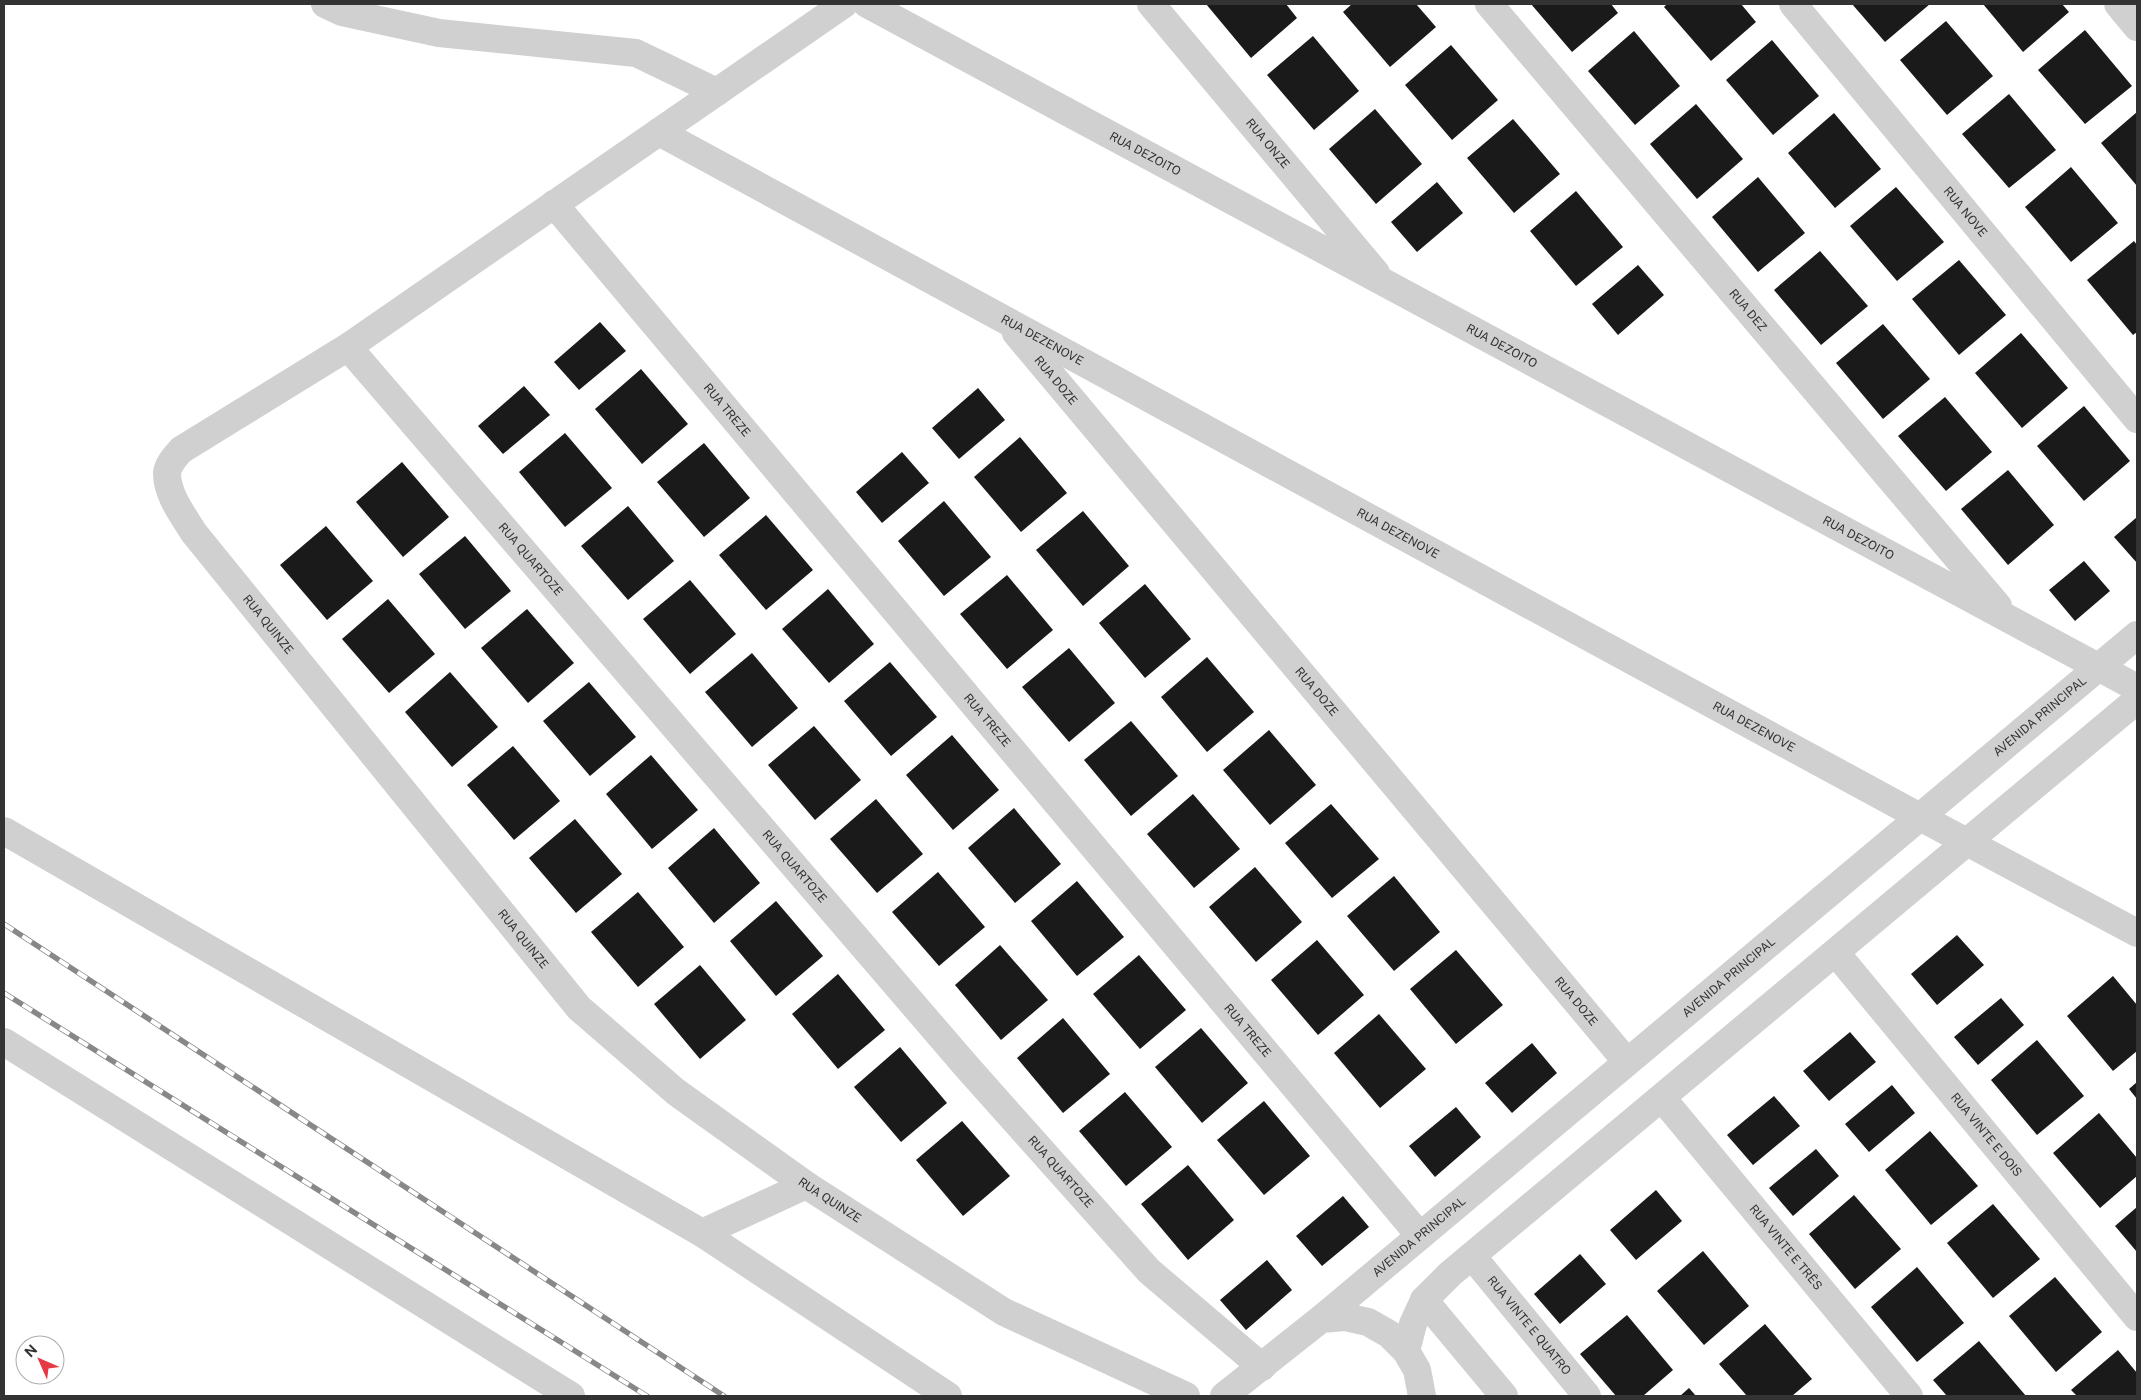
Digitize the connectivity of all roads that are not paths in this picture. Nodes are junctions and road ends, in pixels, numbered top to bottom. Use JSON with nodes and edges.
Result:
{"nodes":[{"id":1,"x":325,"y":4,"type":"edge"},
{"id":2,"x":844,"y":4,"type":"edge"},
{"id":3,"x":867,"y":4,"type":"edge"},
{"id":4,"x":1151,"y":4,"type":"edge"},
{"id":5,"x":1489,"y":4,"type":"edge"},
{"id":6,"x":1793,"y":4,"type":"edge"},
{"id":7,"x":2118,"y":4,"type":"edge"},
{"id":8,"x":2137,"y":26,"type":"edge"},
{"id":9,"x":717,"y":92,"type":"junction"},
{"id":10,"x":659,"y":132,"type":"junction"},
{"id":11,"x":554,"y":204,"type":"junction"},
{"id":12,"x":1385,"y":284,"type":"junction"},
{"id":13,"x":1006,"y":321,"type":"junction"},
{"id":14,"x":348,"y":347,"type":"junction"},
{"id":15,"x":2137,"y":419,"type":"edge"},
{"id":16,"x":2008,"y":618,"type":"junction"},
{"id":17,"x":2137,"y":635,"type":"edge"},
{"id":18,"x":2099,"y":667,"type":"junction"},
{"id":19,"x":2137,"y":688,"type":"edge"},
{"id":20,"x":2137,"y":700,"type":"edge"},
{"id":21,"x":1920,"y":817,"type":"junction"},
{"id":22,"x":4,"y":831,"type":"edge"},
{"id":23,"x":1968,"y":842,"type":"junction"},
{"id":24,"x":2137,"y":933,"type":"edge"},
{"id":25,"x":1836,"y":952,"type":"junction"},
{"id":26,"x":4,"y":1042,"type":"edge"},
{"id":27,"x":1627,"y":1062,"type":"junction"},
{"id":28,"x":1662,"y":1098,"type":"junction"},
{"id":29,"x":806,"y":1185,"type":"junction"},
{"id":30,"x":702,"y":1233,"type":"junction"},
{"id":31,"x":1420,"y":1236,"type":"junction"},
{"id":32,"x":1472,"y":1256,"type":"junction"},
{"id":33,"x":1424,"y":1300,"type":"junction"},
{"id":34,"x":2137,"y":1317,"type":"edge"},
{"id":35,"x":1321,"y":1319,"type":"junction"},
{"id":36,"x":1406,"y":1351,"type":"junction"},
{"id":37,"x":1262,"y":1367,"type":"junction"},
{"id":38,"x":571,"y":1396,"type":"edge"},
{"id":39,"x":948,"y":1396,"type":"edge"},
{"id":40,"x":1186,"y":1396,"type":"edge"},
{"id":41,"x":1224,"y":1396,"type":"edge"},
{"id":42,"x":1255,"y":1396,"type":"edge"},
{"id":43,"x":1422,"y":1396,"type":"edge"},
{"id":44,"x":1504,"y":1396,"type":"edge"},
{"id":45,"x":1587,"y":1396,"type":"edge"},
{"id":46,"x":1908,"y":1396,"type":"edge"}],
"edges":[{"from":1,"to":9,"type":"street"},
{"from":2,"to":9,"type":"street","name":"RUA QUINZE"},
{"from":3,"to":12,"type":"street","name":"RUA DEZOITO"},
{"from":4,"to":12,"type":"street","name":"RUA ONZE"},
{"from":5,"to":16,"type":"street","name":"RUA DEZ"},
{"from":6,"to":15,"type":"street","name":"RUA NOVE"},
{"from":7,"to":8,"type":"street"},
{"from":9,"to":10,"type":"street","name":"RUA QUINZE"},
{"from":10,"to":11,"type":"street","name":"RUA QUINZE"},
{"from":10,"to":13,"type":"street","name":"RUA DEZENOVE"},
{"from":11,"to":14,"type":"street","name":"RUA QUINZE"},
{"from":11,"to":31,"type":"street","name":"RUA TREZE"},
{"from":12,"to":16,"type":"street","name":"RUA DEZOITO"},
{"from":13,"to":21,"type":"street","name":"RUA DEZENOVE"},
{"from":13,"to":27,"type":"street","name":"RUA DOZE"},
{"from":14,"to":29,"type":"street","name":"RUA QUINZE"},
{"from":14,"to":37,"type":"street","name":"RUA QUARTOZE"},
{"from":16,"to":18,"type":"street","name":"RUA DEZOITO"},
{"from":17,"to":18,"type":"street","name":"AVENIDA PRINCIPAL"},
{"from":18,"to":19,"type":"street","name":"RUA DEZOITO"},
{"from":18,"to":21,"type":"street","name":"AVENIDA PRINCIPAL"},
{"from":20,"to":23,"type":"street"},
{"from":21,"to":23,"type":"street","name":"RUA DEZENOVE"},
{"from":21,"to":27,"type":"street","name":"AVENIDA PRINCIPAL"},
{"from":22,"to":30,"type":"street"},
{"from":23,"to":24,"type":"street","name":"RUA DEZENOVE"},
{"from":23,"to":25,"type":"street"},
{"from":25,"to":28,"type":"street"},
{"from":25,"to":34,"type":"street","name":"RUA VINTE E DOIS"},
{"from":26,"to":38,"type":"street"},
{"from":27,"to":31,"type":"street","name":"AVENIDA PRINCIPAL"},
{"from":28,"to":32,"type":"street"},
{"from":28,"to":46,"type":"street","name":"RUA VINTE E TRÊS"},
{"from":29,"to":30,"type":"street"},
{"from":29,"to":40,"type":"street","name":"RUA QUINZE"},
{"from":30,"to":39,"type":"street"},
{"from":31,"to":35,"type":"street","name":"AVENIDA PRINCIPAL"},
{"from":32,"to":33,"type":"street"},
{"from":32,"to":45,"type":"street","name":"RUA VINTE E QUATRO"},
{"from":33,"to":36,"type":"street"},
{"from":33,"to":44,"type":"street"},
{"from":35,"to":36,"type":"street"},
{"from":35,"to":37,"type":"street","name":"AVENIDA PRINCIPAL"},
{"from":36,"to":43,"type":"street"},
{"from":37,"to":41,"type":"street","name":"AVENIDA PRINCIPAL"},
{"from":37,"to":42,"type":"street"}]}
